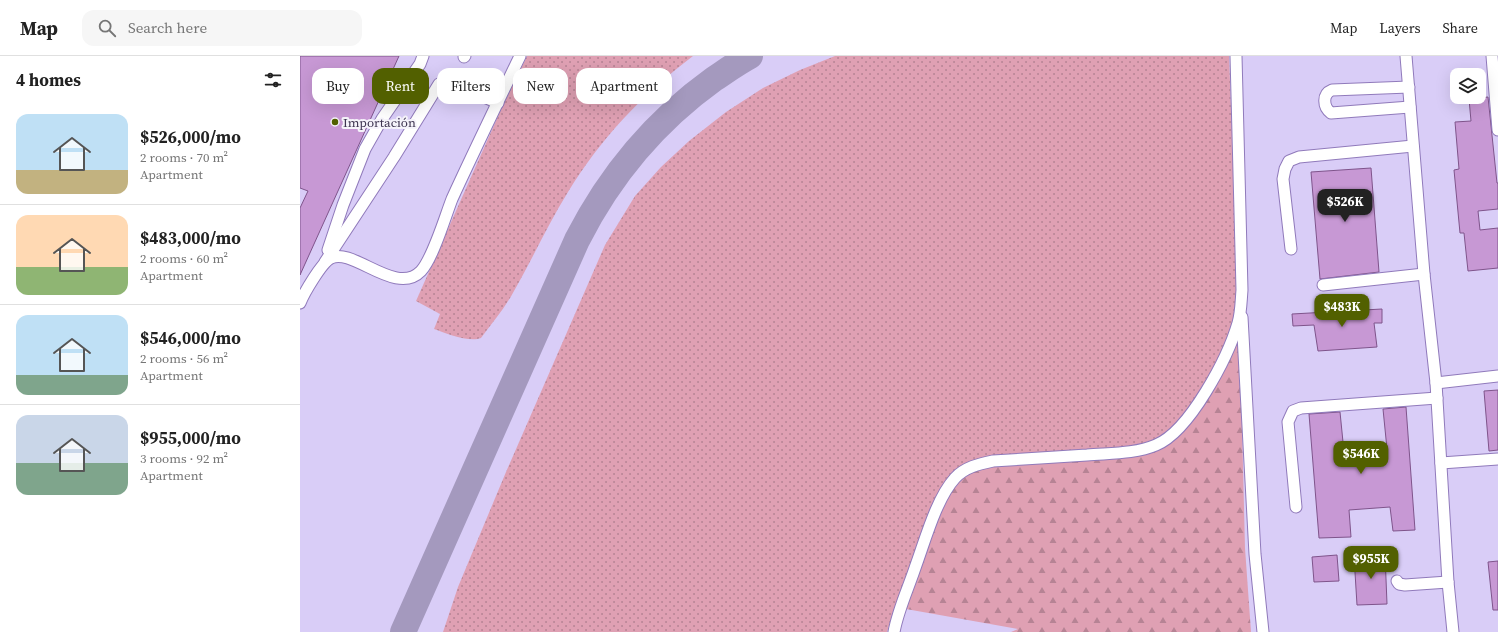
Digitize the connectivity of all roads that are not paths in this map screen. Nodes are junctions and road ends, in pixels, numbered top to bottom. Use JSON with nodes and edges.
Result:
{"nodes":[{"id":1,"x":423,"y":56,"type":"edge"},
{"id":2,"x":520,"y":56,"type":"edge"},
{"id":3,"x":1236,"y":56,"type":"edge"},
{"id":4,"x":1406,"y":56,"type":"edge"},
{"id":5,"x":1492,"y":56,"type":"edge"},
{"id":6,"x":437,"y":87,"type":"edge"},
{"id":7,"x":1409,"y":87,"type":"junction"},
{"id":8,"x":505,"y":88,"type":"edge"},
{"id":9,"x":498,"y":104,"type":"edge"},
{"id":10,"x":1410,"y":107,"type":"junction"},
{"id":11,"x":1498,"y":130,"type":"edge"},
{"id":12,"x":1413,"y":146,"type":"junction"},
{"id":13,"x":1291,"y":249,"type":"dead end"},
{"id":14,"x":324,"y":263,"type":"junction"},
{"id":15,"x":1424,"y":274,"type":"junction"},
{"id":16,"x":1323,"y":285,"type":"dead end"},
{"id":17,"x":300,"y":303,"type":"edge"},
{"id":18,"x":1241,"y":309,"type":"junction"},
{"id":19,"x":1498,"y":376,"type":"edge"},
{"id":20,"x":1436,"y":383,"type":"junction"},
{"id":21,"x":1437,"y":398,"type":"junction"},
{"id":22,"x":1498,"y":459,"type":"edge"},
{"id":23,"x":1440,"y":463,"type":"junction"},
{"id":24,"x":1296,"y":506,"type":"dead end"},
{"id":25,"x":1397,"y":581,"type":"dead end"},
{"id":26,"x":1448,"y":582,"type":"junction"},
{"id":27,"x":894,"y":632,"type":"edge"},
{"id":28,"x":1263,"y":632,"type":"edge"},
{"id":29,"x":1453,"y":632,"type":"edge"}],
"edges":[{"from":1,"to":14,"type":"lane"},
{"from":2,"to":8,"type":"lane"},
{"from":3,"to":18,"type":"lane"},
{"from":4,"to":7,"type":"lane"},
{"from":5,"to":11,"type":"lane"},
{"from":6,"to":14,"type":"lane"},
{"from":7,"to":10,"type":"lane"},
{"from":7,"to":10,"type":"lane"},
{"from":9,"to":14,"type":"lane"},
{"from":10,"to":12,"type":"lane"},
{"from":12,"to":13,"type":"lane"},
{"from":12,"to":15,"type":"lane"},
{"from":14,"to":17,"type":"lane"},
{"from":15,"to":16,"type":"lane"},
{"from":15,"to":20,"type":"lane"},
{"from":18,"to":27,"type":"lane"},
{"from":18,"to":28,"type":"lane"},
{"from":19,"to":20,"type":"lane"},
{"from":20,"to":21,"type":"lane"},
{"from":21,"to":23,"type":"lane"},
{"from":21,"to":24,"type":"lane"},
{"from":22,"to":23,"type":"lane"},
{"from":23,"to":26,"type":"lane"},
{"from":25,"to":26,"type":"lane"},
{"from":26,"to":29,"type":"lane"}]}
